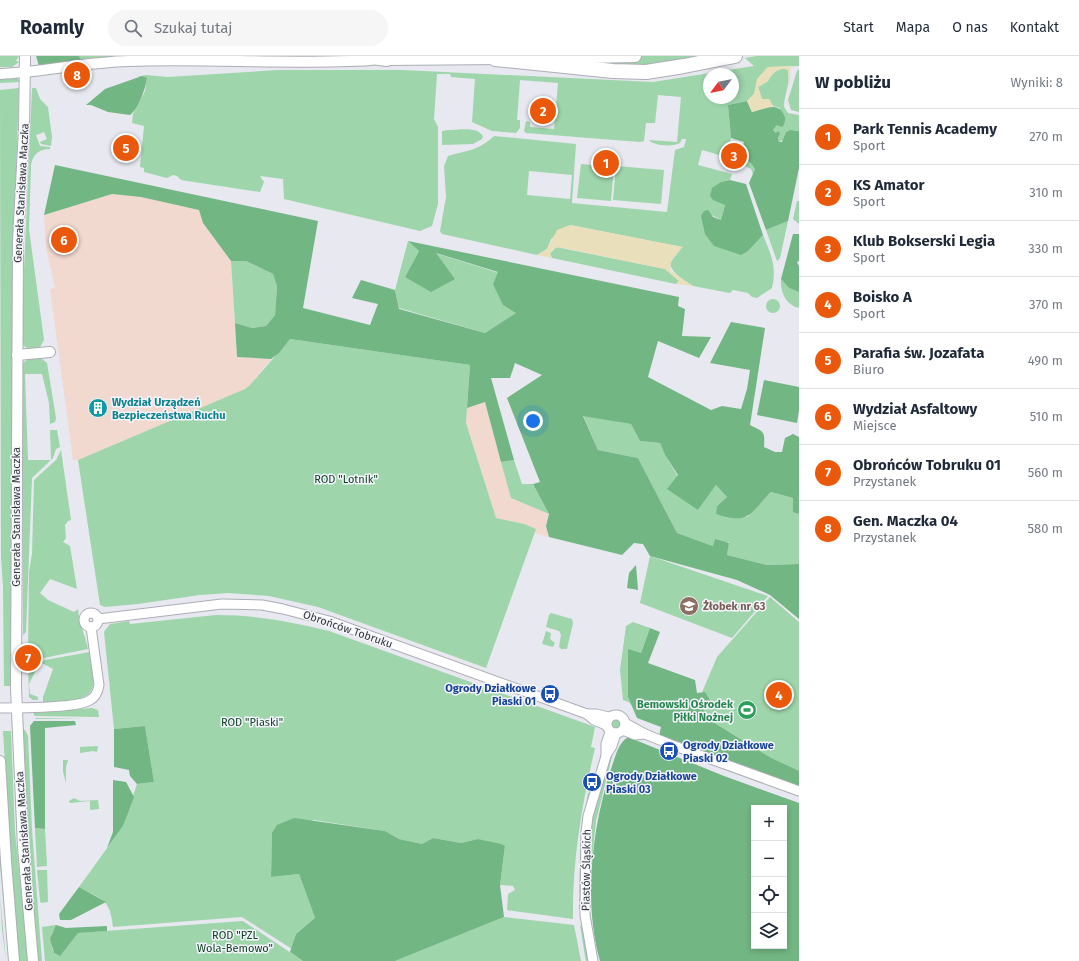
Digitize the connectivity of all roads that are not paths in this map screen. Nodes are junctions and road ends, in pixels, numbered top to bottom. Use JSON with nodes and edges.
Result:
{"nodes":[{"id":1,"x":364,"y":56,"type":"edge"},
{"id":2,"x":587,"y":56,"type":"edge"},
{"id":3,"x":635,"y":56,"type":"edge"},
{"id":4,"x":735,"y":56,"type":"edge"},
{"id":5,"x":25,"y":57,"type":"edge"},
{"id":6,"x":387,"y":59,"type":"junction"},
{"id":7,"x":495,"y":59,"type":"junction"},
{"id":8,"x":25,"y":73,"type":"junction"},
{"id":9,"x":0,"y":74,"type":"edge"},
{"id":10,"x":50,"y":352,"type":"dead end"},
{"id":11,"x":17,"y":355,"type":"junction"},
{"id":12,"x":98,"y":619,"type":"junction"},
{"id":13,"x":91,"y":627,"type":"junction"},
{"id":14,"x":0,"y":708,"type":"edge"},
{"id":15,"x":16,"y":708,"type":"junction"},
{"id":16,"x":615,"y":727,"type":"junction"},
{"id":17,"x":0,"y":761,"type":"edge"},
{"id":18,"x":799,"y":791,"type":"edge"},
{"id":19,"x":14,"y":961,"type":"edge"},
{"id":20,"x":33,"y":961,"type":"edge"},
{"id":21,"x":593,"y":961,"type":"edge"}],
"edges":[{"from":1,"to":6,"type":"highway"},
{"from":2,"to":3,"type":"main road"},
{"from":2,"to":7,"type":"main road"},
{"from":4,"to":7,"type":"highway"},
{"from":5,"to":8,"type":"main road","name":"Generała Stanisława Maczka"},
{"from":6,"to":7,"type":"main road"},
{"from":6,"to":8,"type":"main road"},
{"from":8,"to":9,"type":"main road"},
{"from":8,"to":11,"type":"main road","name":"Generała Stanisława Maczka"},
{"from":10,"to":11,"type":"main road"},
{"from":11,"to":15,"type":"main road","name":"Generała Stanisława Maczka"},
{"from":12,"to":13,"type":"street"},
{"from":12,"to":13,"type":"street"},
{"from":12,"to":16,"type":"street","name":"Obrońców Tobruku"},
{"from":13,"to":15,"type":"street"},
{"from":14,"to":15,"type":"street"},
{"from":15,"to":20,"type":"main road","name":"Generała Stanisława Maczka"},
{"from":16,"to":18,"type":"street","name":"Obrońców Tobruku"},
{"from":16,"to":21,"type":"street","name":"Piastów Śląskich"},
{"from":17,"to":19,"type":"main road","name":"Generała Stanisława Maczka"}]}
